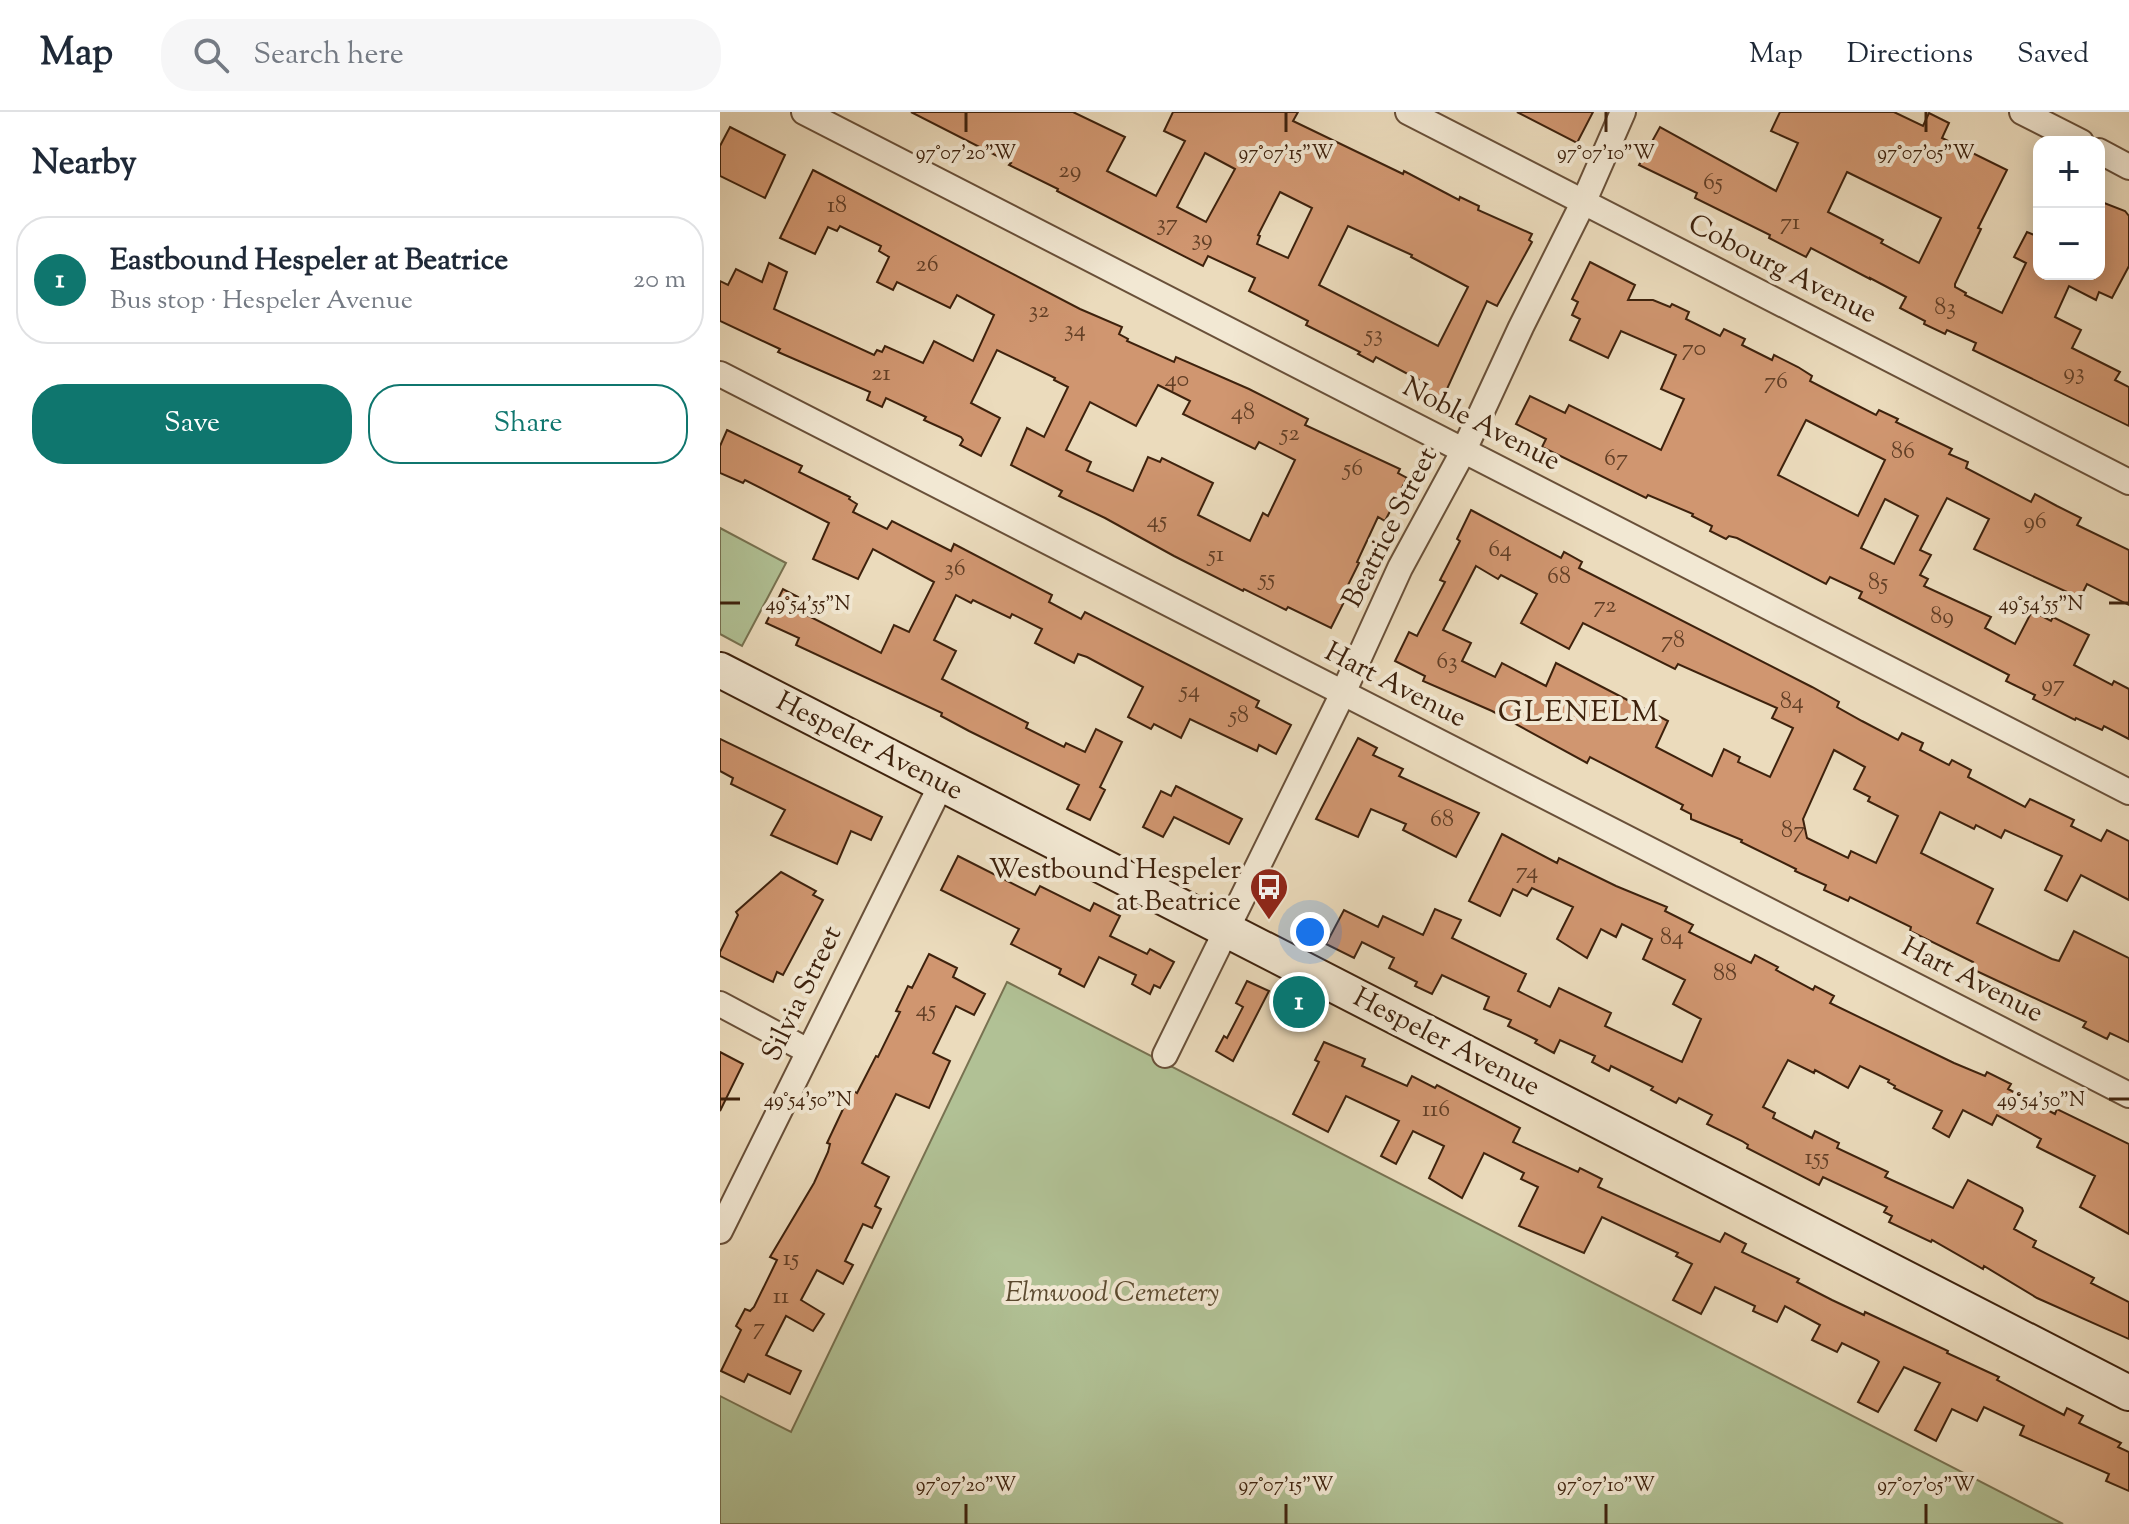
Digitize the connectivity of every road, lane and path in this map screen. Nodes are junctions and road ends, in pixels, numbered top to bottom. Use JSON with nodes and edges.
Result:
{"nodes":[{"id":1,"x":804,"y":112,"type":"edge"},
{"id":2,"x":1408,"y":112,"type":"edge"},
{"id":3,"x":1623,"y":112,"type":"edge"},
{"id":4,"x":2022,"y":112,"type":"edge"},
{"id":5,"x":2069,"y":136,"type":"edge"},
{"id":6,"x":2105,"y":154,"type":"edge"},
{"id":7,"x":2129,"y":167,"type":"edge"},
{"id":8,"x":1584,"y":201,"type":"junction"},
{"id":9,"x":720,"y":374,"type":"edge"},
{"id":10,"x":1464,"y":450,"type":"junction"},
{"id":11,"x":2129,"y":482,"type":"edge"},
{"id":12,"x":720,"y":670,"type":"edge"},
{"id":13,"x":1343,"y":693,"type":"junction"},
{"id":14,"x":941,"y":785,"type":"junction"},
{"id":15,"x":2129,"y":792,"type":"edge"},
{"id":16,"x":1227,"y":930,"type":"junction"},
{"id":17,"x":720,"y":1004,"type":"edge"},
{"id":18,"x":808,"y":1051,"type":"junction"},
{"id":19,"x":1165,"y":1055,"type":"dead end"},
{"id":20,"x":2129,"y":1095,"type":"edge"},
{"id":21,"x":720,"y":1231,"type":"edge"},
{"id":22,"x":2129,"y":1393,"type":"edge"}],
"edges":[{"from":1,"to":10,"type":"street","name":"Noble Avenue"},
{"from":2,"to":8,"type":"street","name":"Cobourg Avenue"},
{"from":3,"to":8,"type":"street","name":"Beatrice Street"},
{"from":4,"to":5,"type":"street"},
{"from":6,"to":7,"type":"street"},
{"from":8,"to":10,"type":"street","name":"Beatrice Street"},
{"from":8,"to":11,"type":"street","name":"Cobourg Avenue"},
{"from":9,"to":13,"type":"street","name":"Hart Avenue"},
{"from":10,"to":13,"type":"street","name":"Beatrice Street"},
{"from":10,"to":15,"type":"street","name":"Noble Avenue"},
{"from":12,"to":14,"type":"main road","name":"Hespeler Avenue"},
{"from":13,"to":16,"type":"street","name":"Beatrice Street"},
{"from":13,"to":20,"type":"street","name":"Hart Avenue"},
{"from":14,"to":16,"type":"main road","name":"Hespeler Avenue"},
{"from":14,"to":18,"type":"street","name":"Silvia Street"},
{"from":16,"to":19,"type":"street","name":"Beatrice Street"},
{"from":16,"to":22,"type":"main road","name":"Hespeler Avenue"},
{"from":17,"to":18,"type":"street"},
{"from":18,"to":21,"type":"street","name":"Silvia Street"}]}
